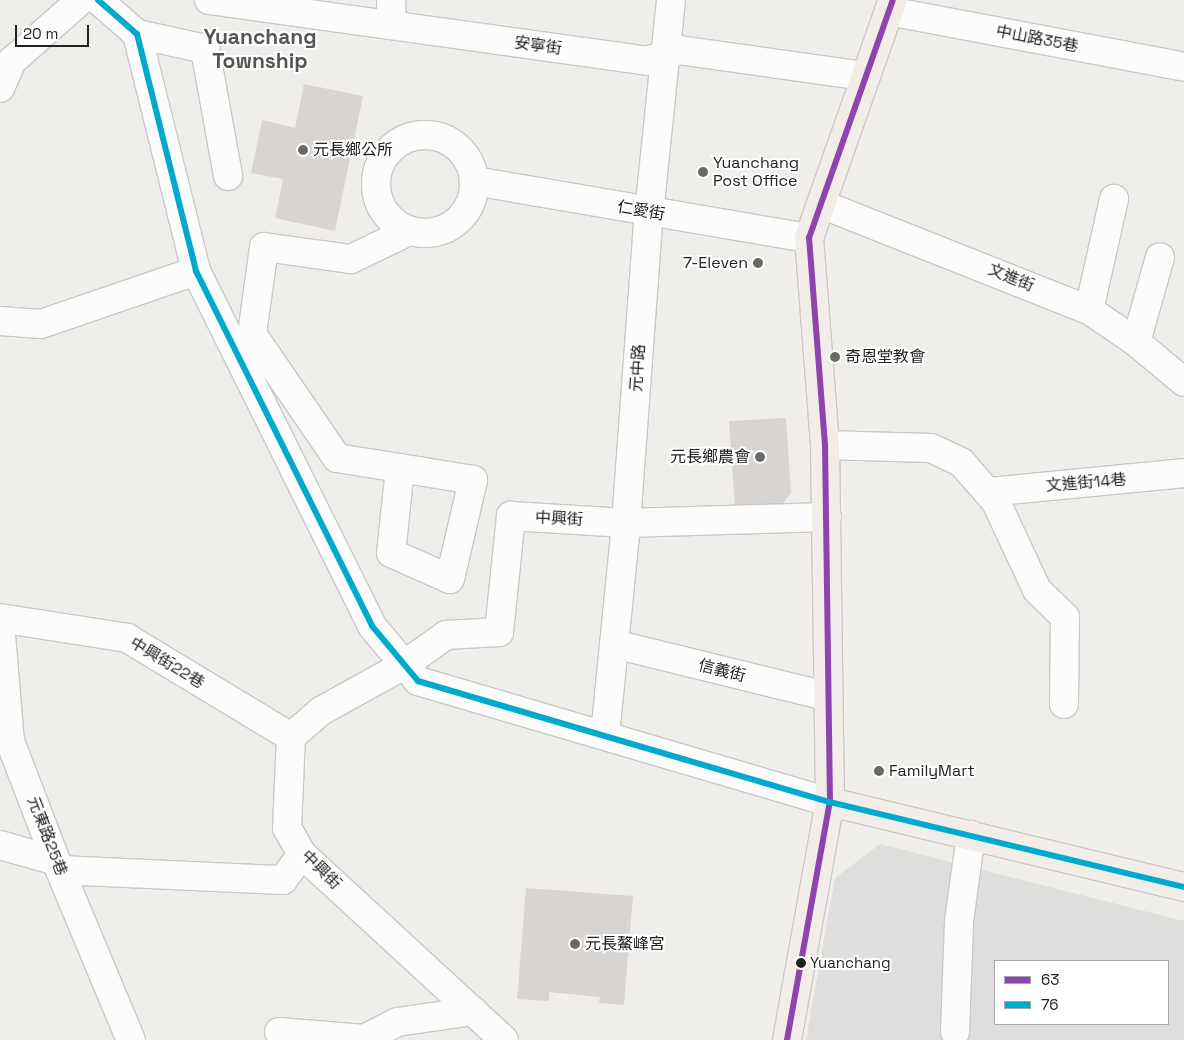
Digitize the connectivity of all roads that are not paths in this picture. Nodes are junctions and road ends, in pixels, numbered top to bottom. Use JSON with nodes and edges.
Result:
{"nodes":[{"id":1,"x":81,"y":0,"type":"edge"},
{"id":2,"x":98,"y":0,"type":"edge"},
{"id":3,"x":209,"y":0,"type":"edge"},
{"id":4,"x":671,"y":0,"type":"edge"},
{"id":5,"x":891,"y":5,"type":"edge"},
{"id":6,"x":392,"y":12,"type":"edge"},
{"id":7,"x":137,"y":34,"type":"junction"},
{"id":8,"x":666,"y":55,"type":"junction"},
{"id":9,"x":1184,"y":67,"type":"edge"},
{"id":10,"x":865,"y":76,"type":"junction"},
{"id":11,"x":0,"y":88,"type":"edge"},
{"id":12,"x":228,"y":176,"type":"dead end"},
{"id":13,"x":474,"y":182,"type":"junction"},
{"id":14,"x":1114,"y":199,"type":"dead end"},
{"id":15,"x":821,"y":204,"type":"junction"},
{"id":16,"x":649,"y":213,"type":"junction"},
{"id":17,"x":409,"y":231,"type":"junction"},
{"id":18,"x":809,"y":238,"type":"junction"},
{"id":19,"x":1160,"y":257,"type":"dead end"},
{"id":20,"x":196,"y":271,"type":"junction"},
{"id":21,"x":1089,"y":310,"type":"junction"},
{"id":22,"x":0,"y":321,"type":"edge"},
{"id":23,"x":1136,"y":342,"type":"junction"},
{"id":24,"x":1184,"y":382,"type":"edge"},
{"id":25,"x":825,"y":446,"type":"junction"},
{"id":26,"x":400,"y":468,"type":"dead end"},
{"id":27,"x":1184,"y":473,"type":"edge"},
{"id":28,"x":988,"y":492,"type":"junction"},
{"id":29,"x":827,"y":517,"type":"junction"},
{"id":30,"x":626,"y":523,"type":"junction"},
{"id":31,"x":0,"y":618,"type":"edge"},
{"id":32,"x":0,"y":623,"type":"edge"},
{"id":33,"x":614,"y":644,"type":"junction"},
{"id":34,"x":404,"y":665,"type":"junction"},
{"id":35,"x":830,"y":698,"type":"junction"},
{"id":36,"x":1064,"y":704,"type":"dead end"},
{"id":37,"x":605,"y":735,"type":"junction"},
{"id":38,"x":291,"y":737,"type":"junction"},
{"id":39,"x":830,"y":802,"type":"junction"},
{"id":40,"x":970,"y":835,"type":"junction"},
{"id":41,"x":0,"y":845,"type":"edge"},
{"id":42,"x":302,"y":854,"type":"junction"},
{"id":43,"x":58,"y":866,"type":"junction"},
{"id":44,"x":1184,"y":887,"type":"edge"},
{"id":45,"x":472,"y":1011,"type":"junction"},
{"id":46,"x":279,"y":1032,"type":"dead end"},
{"id":47,"x":955,"y":1032,"type":"dead end"},
{"id":48,"x":131,"y":1040,"type":"edge"},
{"id":49,"x":504,"y":1040,"type":"edge"},
{"id":50,"x":787,"y":1040,"type":"edge"}],
"edges":[{"from":1,"to":11,"type":"street"},
{"from":2,"to":7,"type":"street"},
{"from":3,"to":6,"type":"street","name":"安寧街"},
{"from":4,"to":8,"type":"street","name":"元中路"},
{"from":5,"to":9,"type":"street","name":"中山路35巷"},
{"from":5,"to":10,"type":"main road"},
{"from":6,"to":8,"type":"street","name":"安寧街"},
{"from":7,"to":12,"type":"street"},
{"from":7,"to":20,"type":"street"},
{"from":8,"to":10,"type":"street","name":"安寧街"},
{"from":8,"to":16,"type":"street","name":"元中路"},
{"from":10,"to":15,"type":"main road"},
{"from":13,"to":16,"type":"street","name":"仁愛街"},
{"from":13,"to":17,"type":"street"},
{"from":13,"to":17,"type":"street"},
{"from":14,"to":21,"type":"street"},
{"from":15,"to":18,"type":"main road"},
{"from":15,"to":21,"type":"street","name":"文進街"},
{"from":16,"to":18,"type":"street","name":"仁愛街"},
{"from":16,"to":30,"type":"street","name":"元中路"},
{"from":17,"to":26,"type":"street"},
{"from":18,"to":25,"type":"main road"},
{"from":19,"to":23,"type":"street"},
{"from":20,"to":22,"type":"street"},
{"from":20,"to":34,"type":"street"},
{"from":21,"to":23,"type":"street","name":"文進街"},
{"from":23,"to":24,"type":"street","name":"文進街"},
{"from":25,"to":28,"type":"street"},
{"from":25,"to":29,"type":"main road"},
{"from":27,"to":28,"type":"street","name":"文進街14巷"},
{"from":28,"to":36,"type":"street"},
{"from":29,"to":30,"type":"street","name":"中興街"},
{"from":29,"to":35,"type":"main road"},
{"from":30,"to":33,"type":"street","name":"元中路"},
{"from":30,"to":34,"type":"street","name":"中興街"},
{"from":31,"to":38,"type":"street","name":"中興街22巷"},
{"from":32,"to":43,"type":"street","name":"元東路25巷"},
{"from":33,"to":35,"type":"street","name":"信義街"},
{"from":33,"to":37,"type":"street","name":"元中路"},
{"from":34,"to":37,"type":"street"},
{"from":34,"to":38,"type":"street","name":"中興街"},
{"from":35,"to":39,"type":"main road"},
{"from":37,"to":39,"type":"street"},
{"from":38,"to":42,"type":"street","name":"中興街"},
{"from":39,"to":40,"type":"main road"},
{"from":39,"to":50,"type":"main road"},
{"from":40,"to":44,"type":"main road"},
{"from":40,"to":47,"type":"street"},
{"from":41,"to":43,"type":"street"},
{"from":42,"to":43,"type":"street"},
{"from":42,"to":45,"type":"street","name":"中興街"},
{"from":43,"to":48,"type":"street","name":"元東路25巷"},
{"from":45,"to":46,"type":"street"},
{"from":45,"to":49,"type":"street","name":"中興街"}]}
